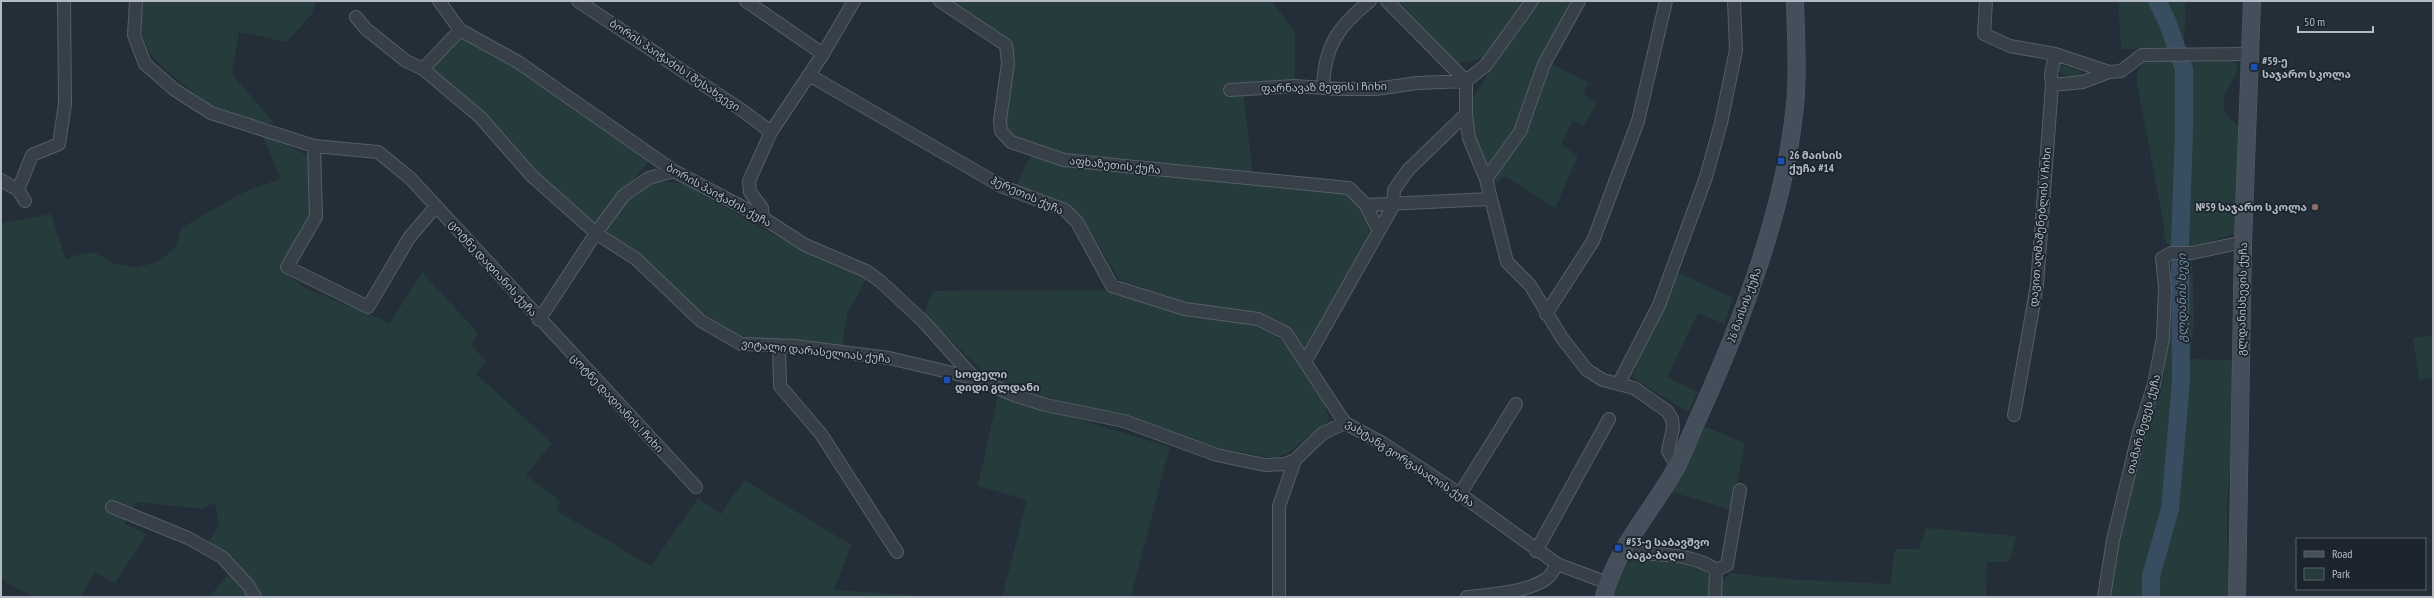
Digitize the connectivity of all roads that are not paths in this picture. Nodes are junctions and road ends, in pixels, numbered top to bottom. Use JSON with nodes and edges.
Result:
{"nodes":[{"id":1,"x":64,"y":1,"type":"edge"},
{"id":2,"x":136,"y":1,"type":"edge"},
{"id":3,"x":439,"y":1,"type":"edge"},
{"id":4,"x":578,"y":1,"type":"edge"},
{"id":5,"x":746,"y":1,"type":"edge"},
{"id":6,"x":854,"y":1,"type":"edge"},
{"id":7,"x":940,"y":1,"type":"edge"},
{"id":8,"x":1370,"y":1,"type":"edge"},
{"id":9,"x":1387,"y":1,"type":"edge"},
{"id":10,"x":1532,"y":1,"type":"edge"},
{"id":11,"x":1578,"y":1,"type":"edge"},
{"id":12,"x":1666,"y":1,"type":"edge"},
{"id":13,"x":1734,"y":1,"type":"edge"},
{"id":14,"x":1795,"y":1,"type":"edge"},
{"id":15,"x":1986,"y":1,"type":"edge"},
{"id":16,"x":2252,"y":1,"type":"edge"},
{"id":17,"x":356,"y":17,"type":"dead end"},
{"id":18,"x":460,"y":30,"type":"junction"},
{"id":19,"x":823,"y":54,"type":"junction"},
{"id":20,"x":2055,"y":54,"type":"junction"},
{"id":21,"x":2249,"y":54,"type":"junction"},
{"id":22,"x":423,"y":69,"type":"junction"},
{"id":23,"x":2109,"y":72,"type":"junction"},
{"id":24,"x":809,"y":75,"type":"junction"},
{"id":25,"x":1466,"y":81,"type":"junction"},
{"id":26,"x":2052,"y":85,"type":"junction"},
{"id":27,"x":1324,"y":88,"type":"junction"},
{"id":28,"x":1230,"y":90,"type":"dead end"},
{"id":29,"x":1466,"y":114,"type":"junction"},
{"id":30,"x":771,"y":132,"type":"junction"},
{"id":31,"x":314,"y":146,"type":"junction"},
{"id":32,"x":674,"y":171,"type":"junction"},
{"id":33,"x":1486,"y":179,"type":"junction"},
{"id":34,"x":1,"y":180,"type":"edge"},
{"id":35,"x":18,"y":190,"type":"junction"},
{"id":36,"x":1490,"y":200,"type":"junction"},
{"id":37,"x":25,"y":201,"type":"dead end"},
{"id":38,"x":1366,"y":205,"type":"junction"},
{"id":39,"x":436,"y":206,"type":"junction"},
{"id":40,"x":1393,"y":206,"type":"junction"},
{"id":41,"x":763,"y":218,"type":"junction"},
{"id":42,"x":1378,"y":230,"type":"junction"},
{"id":43,"x":596,"y":233,"type":"junction"},
{"id":44,"x":2243,"y":242,"type":"junction"},
{"id":45,"x":1546,"y":314,"type":"junction"},
{"id":46,"x":539,"y":320,"type":"junction"},
{"id":47,"x":779,"y":346,"type":"junction"},
{"id":48,"x":1305,"y":362,"type":"junction"},
{"id":49,"x":974,"y":378,"type":"junction"},
{"id":50,"x":1619,"y":383,"type":"junction"},
{"id":51,"x":1516,"y":404,"type":"dead end"},
{"id":52,"x":2014,"y":415,"type":"dead end"},
{"id":53,"x":1608,"y":419,"type":"dead end"},
{"id":54,"x":1345,"y":423,"type":"junction"},
{"id":55,"x":1295,"y":460,"type":"junction"},
{"id":56,"x":1677,"y":466,"type":"junction"},
{"id":57,"x":696,"y":487,"type":"dead end"},
{"id":58,"x":1740,"y":490,"type":"dead end"},
{"id":59,"x":1460,"y":494,"type":"junction"},
{"id":60,"x":112,"y":507,"type":"dead end"},
{"id":61,"x":1536,"y":551,"type":"junction"},
{"id":62,"x":897,"y":552,"type":"dead end"},
{"id":63,"x":1624,"y":552,"type":"junction"},
{"id":64,"x":1557,"y":564,"type":"junction"},
{"id":65,"x":1716,"y":570,"type":"junction"},
{"id":66,"x":1606,"y":590,"type":"edge"},
{"id":67,"x":256,"y":597,"type":"edge"},
{"id":68,"x":1279,"y":597,"type":"edge"},
{"id":69,"x":1467,"y":597,"type":"edge"},
{"id":70,"x":1715,"y":597,"type":"edge"},
{"id":71,"x":2104,"y":597,"type":"edge"},
{"id":72,"x":2237,"y":597,"type":"edge"}],
"edges":[{"from":1,"to":35,"type":"street"},
{"from":2,"to":31,"type":"street","name":"ცოტნე დადიანის ქუჩა"},
{"from":3,"to":18,"type":"street","name":"ბორის პაიჭაძის ქუჩა"},
{"from":4,"to":30,"type":"street","name":"ბორის პაიჭაძის I შესახვევი"},
{"from":5,"to":19,"type":"street"},
{"from":6,"to":19,"type":"street"},
{"from":7,"to":38,"type":"street","name":"აფხაზეთის ქუჩა"},
{"from":8,"to":27,"type":"street"},
{"from":9,"to":25,"type":"street"},
{"from":10,"to":25,"type":"street"},
{"from":11,"to":33,"type":"street"},
{"from":12,"to":45,"type":"street"},
{"from":13,"to":50,"type":"street"},
{"from":14,"to":56,"type":"street","name":"26 მაისის ქუჩა"},
{"from":15,"to":20,"type":"street"},
{"from":16,"to":21,"type":"street","name":"გლდანისხევის ქუჩა"},
{"from":17,"to":22,"type":"street","name":"ვიტალი დარასელიას ქუჩა"},
{"from":18,"to":22,"type":"street"},
{"from":18,"to":32,"type":"street","name":"ბორის პაიჭაძის ქუჩა"},
{"from":19,"to":24,"type":"street"},
{"from":20,"to":23,"type":"street"},
{"from":20,"to":26,"type":"street","name":"დავით აღმაშენებლის V ჩიხი"},
{"from":21,"to":23,"type":"street"},
{"from":21,"to":44,"type":"street","name":"გლდანისხევის ქუჩა"},
{"from":22,"to":43,"type":"street","name":"ვიტალი დარასელიას ქუჩა"},
{"from":23,"to":26,"type":"street"},
{"from":24,"to":30,"type":"street"},
{"from":24,"to":48,"type":"street","name":"ჰერეთის ქუჩა"},
{"from":25,"to":27,"type":"street","name":"ფარნავაზ მეფის I ჩიხი"},
{"from":25,"to":29,"type":"street"},
{"from":26,"to":52,"type":"street","name":"დავით აღმაშენებლის V ჩიხი"},
{"from":27,"to":28,"type":"street","name":"ფარნავაზ მეფის I ჩიხი"},
{"from":29,"to":33,"type":"street"},
{"from":29,"to":40,"type":"street"},
{"from":30,"to":41,"type":"street"},
{"from":31,"to":39,"type":"street","name":"ცოტნე დადიანის ქუჩა"},
{"from":31,"to":39,"type":"street"},
{"from":32,"to":41,"type":"street","name":"ბორის პაიჭაძის ქუჩა"},
{"from":32,"to":43,"type":"street","name":"ცოტნე დადიანის ქუჩა"},
{"from":33,"to":36,"type":"street"},
{"from":34,"to":35,"type":"street"},
{"from":35,"to":37,"type":"street"},
{"from":36,"to":40,"type":"street"},
{"from":36,"to":45,"type":"street"},
{"from":38,"to":40,"type":"street"},
{"from":38,"to":42,"type":"street","name":"აფხაზეთის ქუჩა"},
{"from":39,"to":46,"type":"street","name":"ცოტნე დადიანის ქუჩა"},
{"from":40,"to":42,"type":"street"},
{"from":41,"to":49,"type":"street","name":"ბორის პაიჭაძის ქუჩა"},
{"from":42,"to":48,"type":"street"},
{"from":43,"to":46,"type":"street","name":"ცოტნე დადიანის ქუჩა"},
{"from":43,"to":47,"type":"street","name":"ვიტალი დარასელიას ქუჩა"},
{"from":44,"to":71,"type":"street","name":"თამარ მეფეს ქუჩა"},
{"from":44,"to":72,"type":"street","name":"გლდანისხევის ქუჩა"},
{"from":45,"to":50,"type":"street"},
{"from":46,"to":57,"type":"street","name":"ცოტნე დადიანის I ჩიხი"},
{"from":47,"to":49,"type":"street","name":"ვიტალი დარასელიას ქუჩა"},
{"from":47,"to":62,"type":"street"},
{"from":48,"to":54,"type":"street","name":"ვახტანგ გორგასალის ქუჩა"},
{"from":49,"to":55,"type":"street","name":"ვიტალი დარასელიას ქუჩა"},
{"from":50,"to":56,"type":"street"},
{"from":51,"to":59,"type":"street"},
{"from":53,"to":61,"type":"street"},
{"from":54,"to":55,"type":"street","name":"ვიტალი დარასელიას ქუჩა"},
{"from":54,"to":59,"type":"street","name":"ვახტანგ გორგასალის ქუჩა"},
{"from":55,"to":68,"type":"street"},
{"from":56,"to":63,"type":"street","name":"26 მაისის ქუჩა"},
{"from":58,"to":65,"type":"street"},
{"from":59,"to":61,"type":"street","name":"ვახტანგ გორგასალის ქუჩა"},
{"from":60,"to":67,"type":"street"},
{"from":61,"to":64,"type":"street","name":"ვახტანგ გორგასალის ქუჩა"},
{"from":63,"to":65,"type":"street"},
{"from":63,"to":66,"type":"street","name":"26 მაისის ქუჩა"},
{"from":64,"to":66,"type":"street","name":"ვახტანგ გორგასალის ქუჩა"},
{"from":64,"to":69,"type":"street"},
{"from":65,"to":70,"type":"street"}]}
